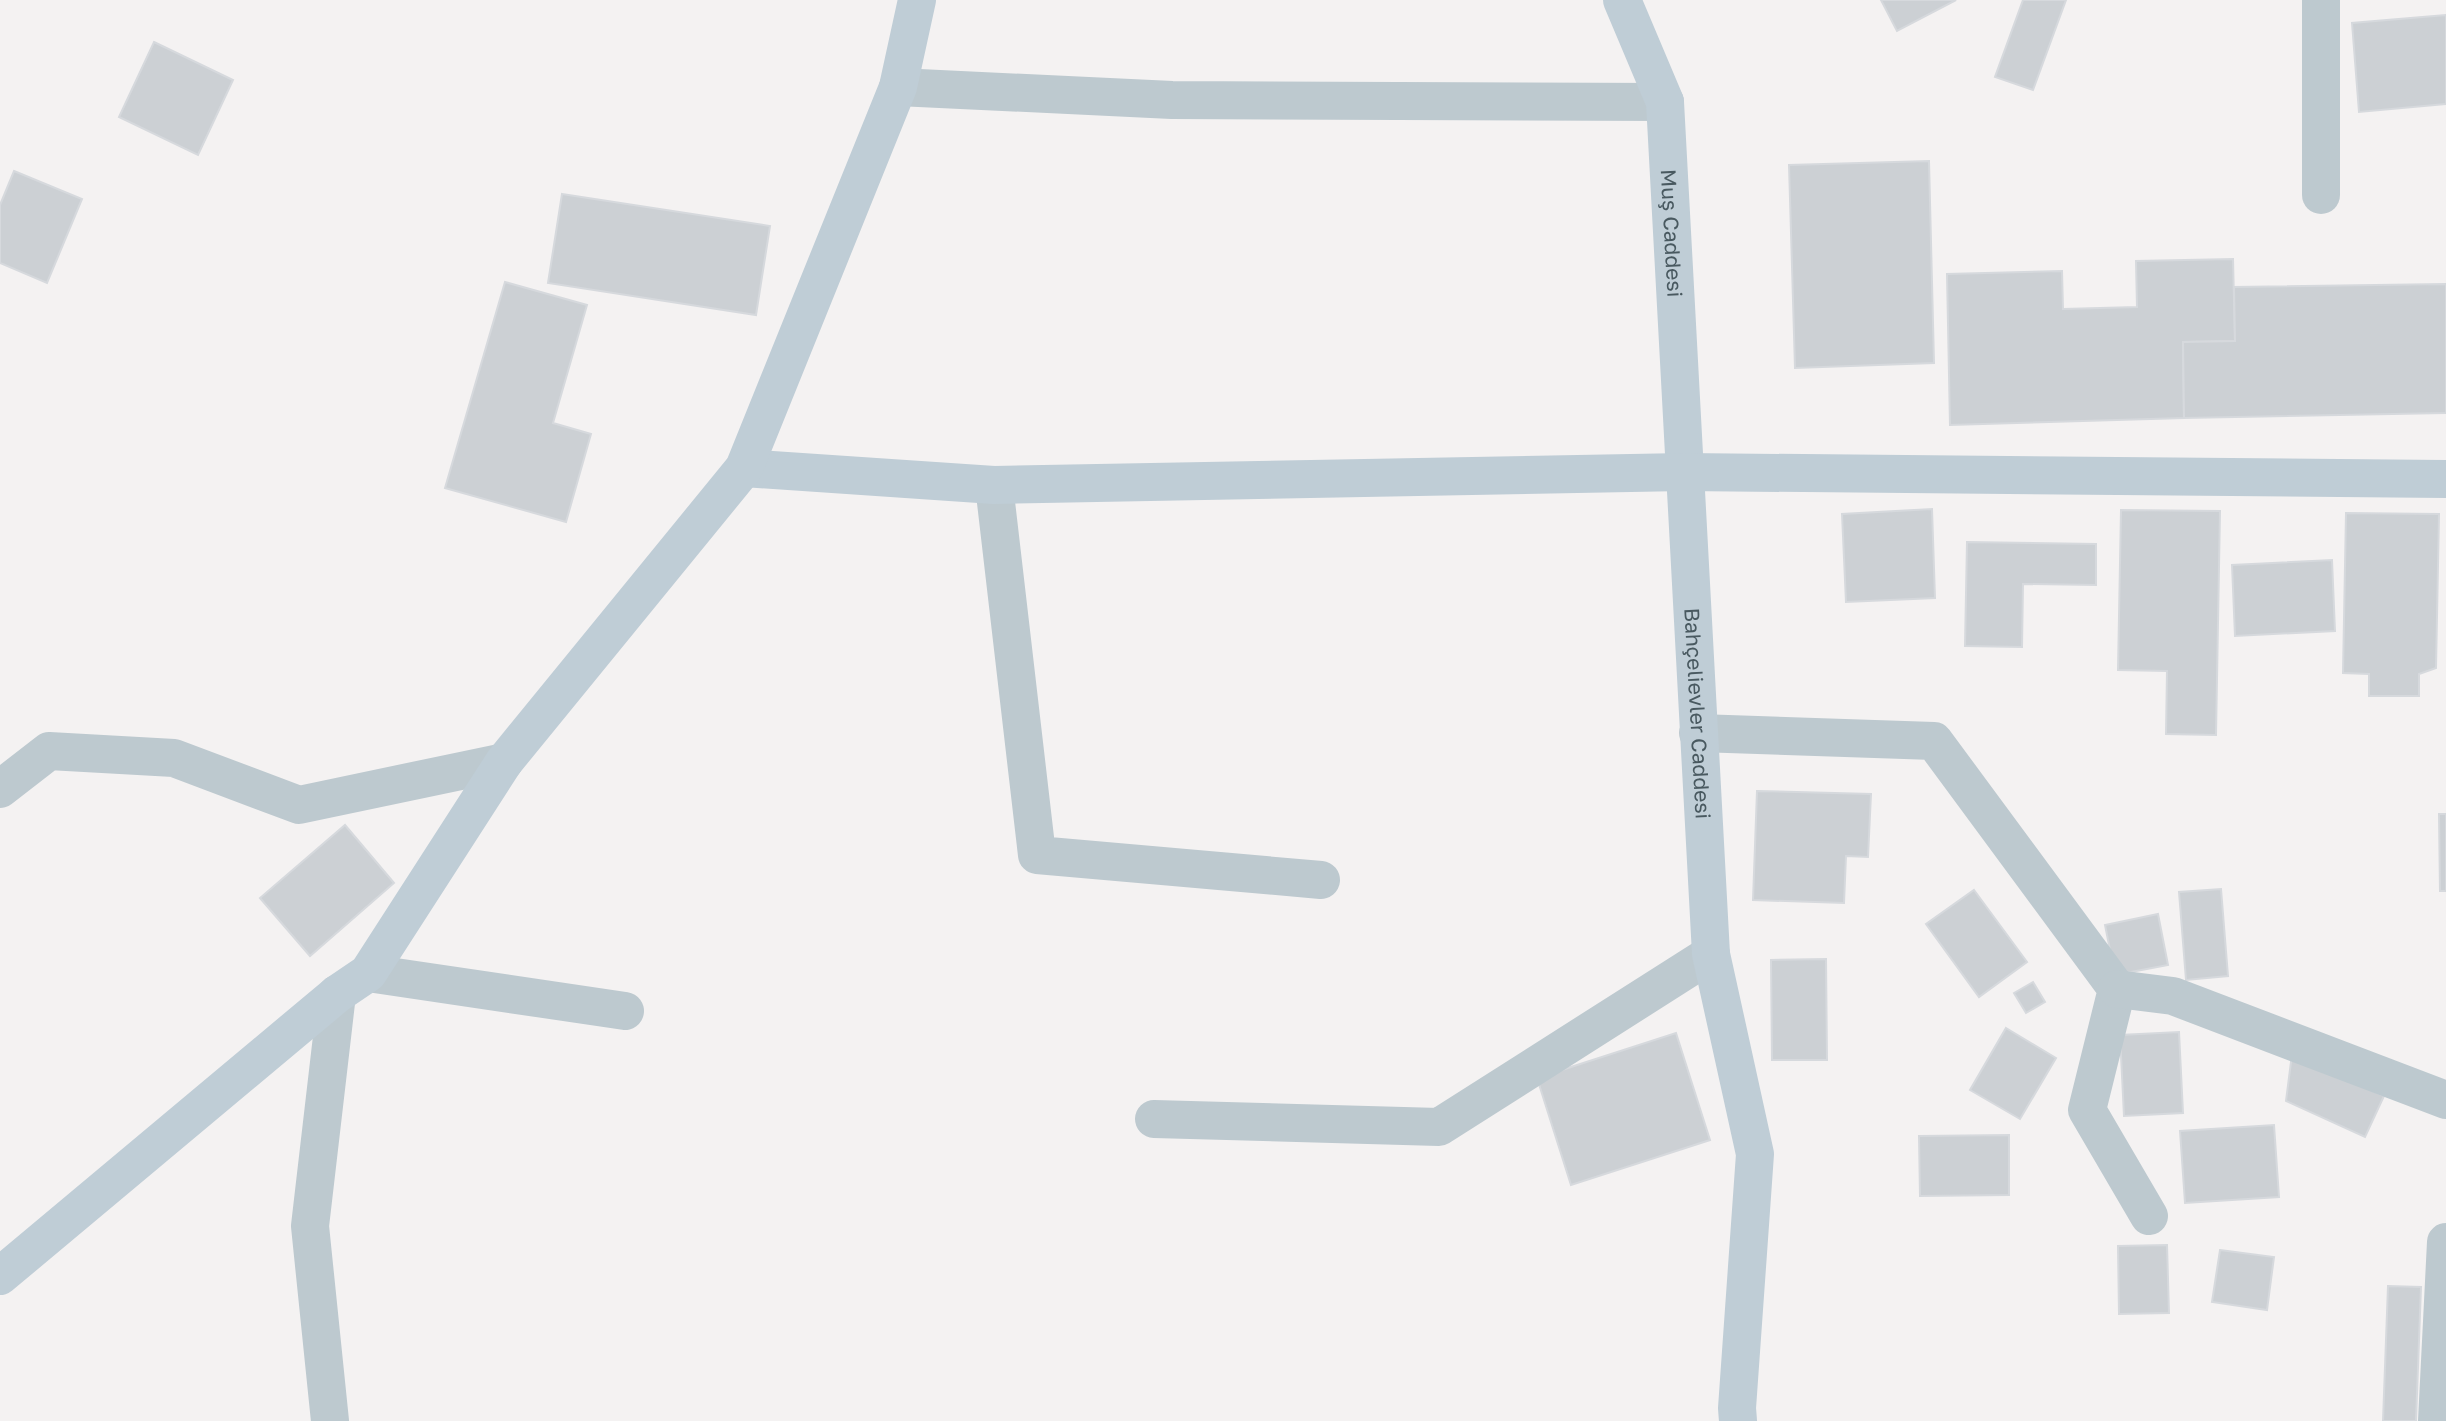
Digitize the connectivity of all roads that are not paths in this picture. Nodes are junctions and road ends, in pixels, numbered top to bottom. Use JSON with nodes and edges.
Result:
{"nodes":[{"id":1,"x":917,"y":0,"type":"edge"},
{"id":2,"x":2321,"y":0,"type":"edge"},
{"id":3,"x":1627,"y":2,"type":"edge"},
{"id":4,"x":898,"y":87,"type":"junction"},
{"id":5,"x":1665,"y":102,"type":"junction"},
{"id":6,"x":2321,"y":195,"type":"dead end"},
{"id":7,"x":744,"y":468,"type":"junction"},
{"id":8,"x":1684,"y":472,"type":"junction"},
{"id":9,"x":2446,"y":479,"type":"edge"},
{"id":10,"x":994,"y":485,"type":"junction"},
{"id":11,"x":1698,"y":733,"type":"junction"},
{"id":12,"x":504,"y":762,"type":"junction"},
{"id":13,"x":0,"y":789,"type":"edge"},
{"id":14,"x":1321,"y":880,"type":"dead end"},
{"id":15,"x":1711,"y":954,"type":"junction"},
{"id":16,"x":352,"y":983,"type":"junction"},
{"id":17,"x":2117,"y":989,"type":"junction"},
{"id":18,"x":625,"y":1011,"type":"dead end"},
{"id":19,"x":2446,"y":1100,"type":"edge"},
{"id":20,"x":1154,"y":1119,"type":"dead end"},
{"id":21,"x":2149,"y":1216,"type":"dead end"},
{"id":22,"x":2446,"y":1242,"type":"edge"},
{"id":23,"x":0,"y":1276,"type":"edge"},
{"id":24,"x":330,"y":1421,"type":"edge"},
{"id":25,"x":1738,"y":1421,"type":"edge"},
{"id":26,"x":2437,"y":1421,"type":"edge"}],
"edges":[{"from":1,"to":4,"type":"main road"},
{"from":2,"to":6,"type":"street"},
{"from":3,"to":5,"type":"main road","name":"Muş Caddesi"},
{"from":4,"to":5,"type":"street"},
{"from":4,"to":7,"type":"main road"},
{"from":5,"to":8,"type":"main road","name":"Muş Caddesi"},
{"from":7,"to":10,"type":"main road"},
{"from":7,"to":12,"type":"main road"},
{"from":8,"to":9,"type":"main road"},
{"from":8,"to":10,"type":"main road"},
{"from":8,"to":11,"type":"main road","name":"Bahçelievler Caddesi"},
{"from":10,"to":14,"type":"street"},
{"from":11,"to":15,"type":"main road","name":"Bahçelievler Caddesi"},
{"from":11,"to":17,"type":"street"},
{"from":12,"to":13,"type":"street"},
{"from":12,"to":16,"type":"main road"},
{"from":15,"to":20,"type":"street"},
{"from":15,"to":25,"type":"main road","name":"Bahçelievler Caddesi"},
{"from":16,"to":18,"type":"street"},
{"from":16,"to":23,"type":"main road"},
{"from":16,"to":24,"type":"street"},
{"from":17,"to":19,"type":"street"},
{"from":17,"to":21,"type":"street"},
{"from":22,"to":26,"type":"street"}]}
